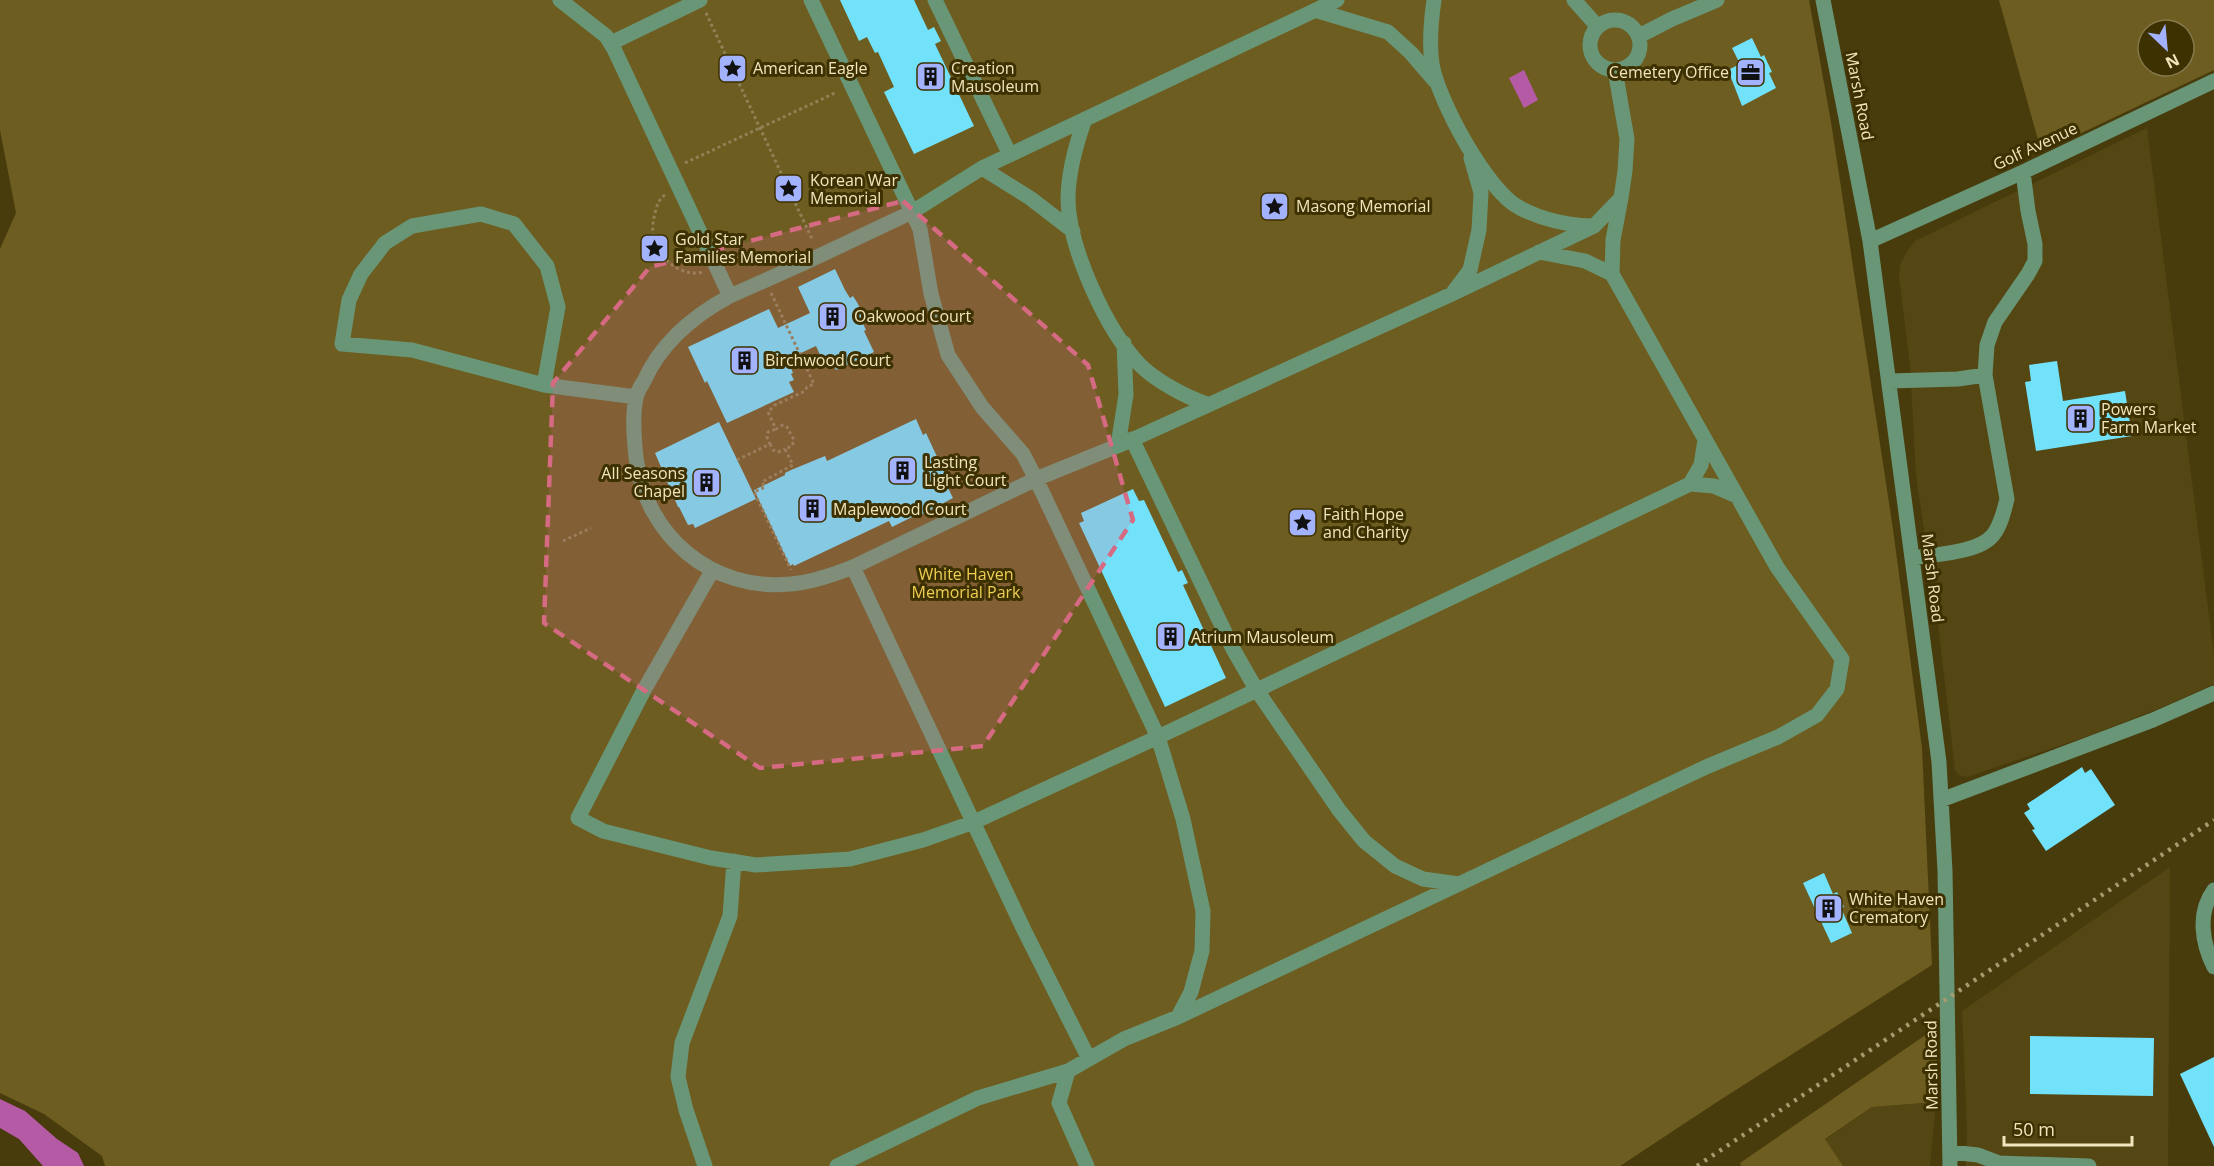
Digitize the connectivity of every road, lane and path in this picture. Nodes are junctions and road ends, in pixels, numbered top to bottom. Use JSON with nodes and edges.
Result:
{"nodes":[{"id":1,"x":560,"y":0,"type":"edge"},
{"id":2,"x":811,"y":0,"type":"edge"},
{"id":3,"x":936,"y":0,"type":"edge"},
{"id":4,"x":1337,"y":0,"type":"edge"},
{"id":5,"x":1434,"y":0,"type":"edge"},
{"id":6,"x":1574,"y":0,"type":"edge"},
{"id":7,"x":1717,"y":0,"type":"edge"},
{"id":8,"x":1823,"y":0,"type":"edge"},
{"id":9,"x":702,"y":4,"type":"edge"},
{"id":10,"x":1318,"y":10,"type":"junction"},
{"id":11,"x":1598,"y":27,"type":"junction"},
{"id":12,"x":1639,"y":36,"type":"junction"},
{"id":13,"x":610,"y":43,"type":"junction"},
{"id":14,"x":1615,"y":70,"type":"junction"},
{"id":15,"x":2214,"y":81,"type":"edge"},
{"id":16,"x":852,"y":85,"type":"junction"},
{"id":17,"x":1440,"y":86,"type":"junction"},
{"id":18,"x":1085,"y":119,"type":"junction"},
{"id":19,"x":761,"y":129,"type":"junction"},
{"id":20,"x":1468,"y":149,"type":"junction"},
{"id":21,"x":1010,"y":155,"type":"junction"},
{"id":22,"x":982,"y":168,"type":"junction"},
{"id":23,"x":670,"y":170,"type":"junction"},
{"id":24,"x":2023,"y":172,"type":"junction"},
{"id":25,"x":678,"y":187,"type":"junction"},
{"id":26,"x":1621,"y":198,"type":"junction"},
{"id":27,"x":912,"y":212,"type":"junction"},
{"id":28,"x":1594,"y":226,"type":"junction"},
{"id":29,"x":1073,"y":231,"type":"junction"},
{"id":30,"x":1870,"y":242,"type":"junction"},
{"id":31,"x":1539,"y":252,"type":"junction"},
{"id":32,"x":820,"y":256,"type":"junction"},
{"id":33,"x":716,"y":269,"type":"junction"},
{"id":34,"x":1612,"y":274,"type":"junction"},
{"id":35,"x":765,"y":280,"type":"junction"},
{"id":36,"x":1452,"y":294,"type":"junction"},
{"id":37,"x":730,"y":296,"type":"junction"},
{"id":38,"x":1124,"y":343,"type":"junction"},
{"id":39,"x":1985,"y":375,"type":"junction"},
{"id":40,"x":1890,"y":381,"type":"junction"},
{"id":41,"x":544,"y":385,"type":"junction"},
{"id":42,"x":636,"y":397,"type":"junction"},
{"id":43,"x":1207,"y":404,"type":"junction"},
{"id":44,"x":776,"y":429,"type":"junction"},
{"id":45,"x":1132,"y":439,"type":"junction"},
{"id":46,"x":1705,"y":440,"type":"junction"},
{"id":47,"x":770,"y":444,"type":"junction"},
{"id":48,"x":1118,"y":445,"type":"junction"},
{"id":49,"x":785,"y":449,"type":"junction"},
{"id":50,"x":737,"y":460,"type":"dead end"},
{"id":51,"x":1036,"y":479,"type":"junction"},
{"id":52,"x":1690,"y":484,"type":"junction"},
{"id":53,"x":1737,"y":496,"type":"junction"},
{"id":54,"x":591,"y":528,"type":"dead end"},
{"id":55,"x":563,"y":541,"type":"dead end"},
{"id":56,"x":1913,"y":558,"type":"junction"},
{"id":57,"x":853,"y":567,"type":"junction"},
{"id":58,"x":712,"y":571,"type":"junction"},
{"id":59,"x":798,"y":583,"type":"junction"},
{"id":60,"x":1256,"y":690,"type":"junction"},
{"id":61,"x":2214,"y":693,"type":"edge"},
{"id":62,"x":1158,"y":737,"type":"junction"},
{"id":63,"x":1941,"y":800,"type":"junction"},
{"id":64,"x":974,"y":822,"type":"junction"},
{"id":65,"x":734,"y":861,"type":"junction"},
{"id":66,"x":1460,"y":884,"type":"junction"},
{"id":67,"x":2214,"y":890,"type":"edge"},
{"id":68,"x":2214,"y":967,"type":"edge"},
{"id":69,"x":1178,"y":1017,"type":"junction"},
{"id":70,"x":1089,"y":1059,"type":"junction"},
{"id":71,"x":1068,"y":1071,"type":"junction"},
{"id":72,"x":1950,"y":1159,"type":"edge"},
{"id":73,"x":705,"y":1166,"type":"edge"},
{"id":74,"x":837,"y":1166,"type":"edge"},
{"id":75,"x":1087,"y":1166,"type":"edge"},
{"id":76,"x":2089,"y":1166,"type":"edge"}],
"edges":[{"from":1,"to":13,"type":"street"},
{"from":2,"to":16,"type":"street"},
{"from":3,"to":21,"type":"street"},
{"from":4,"to":10,"type":"street"},
{"from":5,"to":17,"type":"street"},
{"from":6,"to":11,"type":"street"},
{"from":7,"to":12,"type":"street"},
{"from":8,"to":30,"type":"street","name":"Marsh Road"},
{"from":9,"to":13,"type":"street"},
{"from":9,"to":19,"type":"path"},
{"from":10,"to":17,"type":"street"},
{"from":10,"to":18,"type":"street"},
{"from":11,"to":12,"type":"street"},
{"from":11,"to":14,"type":"street"},
{"from":12,"to":14,"type":"street"},
{"from":13,"to":23,"type":"street"},
{"from":14,"to":26,"type":"street"},
{"from":15,"to":24,"type":"street","name":"Golf Avenue"},
{"from":16,"to":19,"type":"path"},
{"from":16,"to":27,"type":"street"},
{"from":17,"to":20,"type":"street"},
{"from":18,"to":21,"type":"street"},
{"from":18,"to":29,"type":"street"},
{"from":19,"to":23,"type":"path"},
{"from":19,"to":32,"type":"path"},
{"from":20,"to":28,"type":"street"},
{"from":20,"to":36,"type":"street"},
{"from":21,"to":22,"type":"street"},
{"from":22,"to":27,"type":"street"},
{"from":22,"to":29,"type":"street"},
{"from":23,"to":25,"type":"street"},
{"from":24,"to":30,"type":"street","name":"Golf Avenue"},
{"from":24,"to":39,"type":"street"},
{"from":25,"to":33,"type":"street"},
{"from":25,"to":33,"type":"path"},
{"from":26,"to":28,"type":"street"},
{"from":26,"to":34,"type":"street"},
{"from":27,"to":32,"type":"street"},
{"from":27,"to":51,"type":"street"},
{"from":28,"to":31,"type":"street"},
{"from":29,"to":38,"type":"street"},
{"from":30,"to":40,"type":"street","name":"Marsh Road"},
{"from":31,"to":34,"type":"street"},
{"from":31,"to":36,"type":"street"},
{"from":32,"to":35,"type":"street"},
{"from":33,"to":37,"type":"street"},
{"from":34,"to":46,"type":"street"},
{"from":35,"to":37,"type":"street"},
{"from":35,"to":44,"type":"path"},
{"from":36,"to":43,"type":"street"},
{"from":37,"to":42,"type":"street"},
{"from":38,"to":43,"type":"street"},
{"from":38,"to":48,"type":"street"},
{"from":39,"to":40,"type":"street"},
{"from":39,"to":56,"type":"street"},
{"from":40,"to":56,"type":"street","name":"Marsh Road"},
{"from":41,"to":41,"type":"street"},
{"from":41,"to":42,"type":"street"},
{"from":42,"to":58,"type":"street"},
{"from":43,"to":45,"type":"street"},
{"from":44,"to":47,"type":"path"},
{"from":44,"to":49,"type":"path"},
{"from":45,"to":48,"type":"street"},
{"from":45,"to":60,"type":"street"},
{"from":46,"to":52,"type":"street"},
{"from":46,"to":53,"type":"street"},
{"from":47,"to":49,"type":"path"},
{"from":47,"to":50,"type":"path"},
{"from":48,"to":51,"type":"street"},
{"from":49,"to":59,"type":"path"},
{"from":51,"to":57,"type":"street"},
{"from":51,"to":62,"type":"street"},
{"from":52,"to":53,"type":"street"},
{"from":52,"to":60,"type":"street"},
{"from":53,"to":66,"type":"street"},
{"from":54,"to":55,"type":"path"},
{"from":56,"to":63,"type":"street","name":"Marsh Road"},
{"from":57,"to":59,"type":"street"},
{"from":57,"to":64,"type":"street"},
{"from":58,"to":59,"type":"street"},
{"from":58,"to":65,"type":"street"},
{"from":60,"to":62,"type":"street"},
{"from":60,"to":66,"type":"street"},
{"from":61,"to":63,"type":"street"},
{"from":62,"to":64,"type":"street"},
{"from":62,"to":69,"type":"street"},
{"from":63,"to":72,"type":"street","name":"Marsh Road"},
{"from":64,"to":65,"type":"street"},
{"from":64,"to":70,"type":"street"},
{"from":65,"to":73,"type":"street"},
{"from":66,"to":69,"type":"street"},
{"from":67,"to":68,"type":"street"},
{"from":69,"to":70,"type":"street"},
{"from":70,"to":71,"type":"street"},
{"from":71,"to":74,"type":"street"},
{"from":71,"to":75,"type":"street"},
{"from":72,"to":76,"type":"street"}]}
